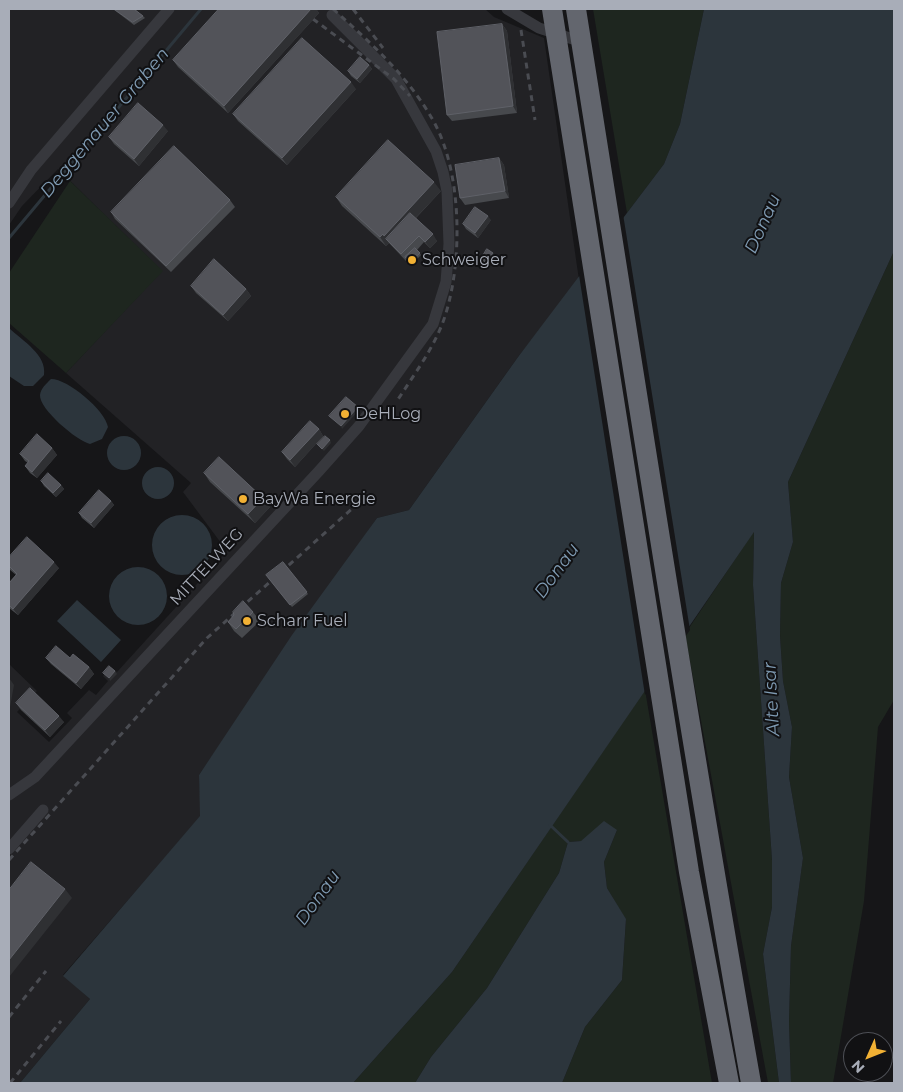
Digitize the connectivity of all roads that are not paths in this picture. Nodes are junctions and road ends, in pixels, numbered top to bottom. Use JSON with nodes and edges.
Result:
{"nodes":[{"id":1,"x":168,"y":9,"type":"edge"},
{"id":2,"x":507,"y":9,"type":"edge"},
{"id":3,"x":552,"y":9,"type":"edge"},
{"id":4,"x":576,"y":9,"type":"edge"},
{"id":5,"x":332,"y":15,"type":"dead end"},
{"id":6,"x":591,"y":46,"type":"dead end"},
{"id":7,"x":9,"y":202,"type":"edge"},
{"id":8,"x":9,"y":795,"type":"edge"},
{"id":9,"x":43,"y":810,"type":"dead end"},
{"id":10,"x":9,"y":849,"type":"edge"},
{"id":11,"x":729,"y":1083,"type":"edge"},
{"id":12,"x":751,"y":1083,"type":"edge"}],
"edges":[{"from":1,"to":7,"type":"street"},
{"from":2,"to":6,"type":"street"},
{"from":3,"to":11,"type":"highway","bridge":true},
{"from":4,"to":12,"type":"highway","bridge":true},
{"from":5,"to":8,"type":"street","name":"MITTELWEG"},
{"from":9,"to":10,"type":"street"}]}
